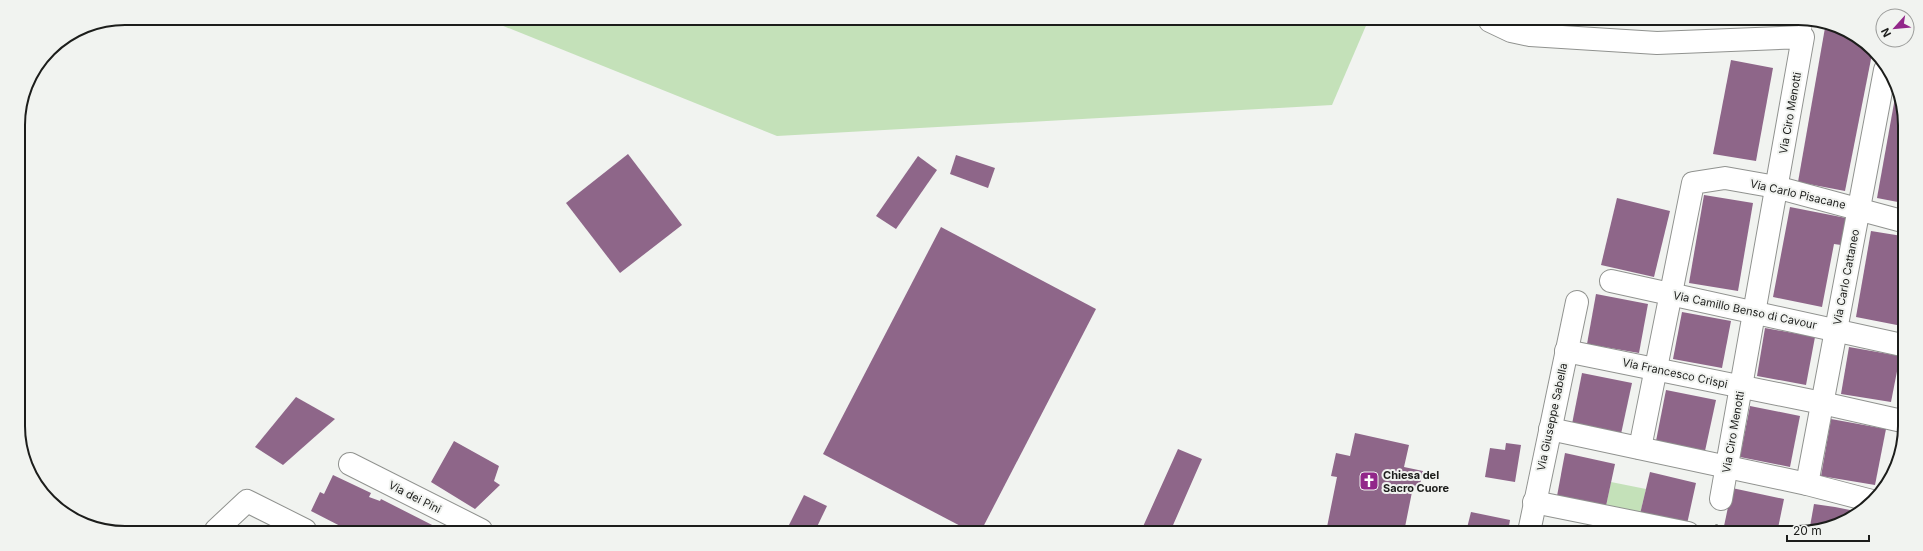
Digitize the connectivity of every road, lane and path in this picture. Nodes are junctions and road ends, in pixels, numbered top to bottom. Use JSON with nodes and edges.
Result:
{"nodes":[{"id":1,"x":1498,"y":25,"type":"edge"},
{"id":2,"x":1804,"y":29,"type":"edge"},
{"id":3,"x":1884,"y":74,"type":"edge"},
{"id":4,"x":1776,"y":187,"type":"junction"},
{"id":5,"x":1859,"y":209,"type":"junction"},
{"id":6,"x":1898,"y":221,"type":"edge"},
{"id":7,"x":1611,"y":281,"type":"dead end"},
{"id":8,"x":1670,"y":294,"type":"junction"},
{"id":9,"x":1577,"y":302,"type":"dead end"},
{"id":10,"x":1754,"y":312,"type":"junction"},
{"id":11,"x":1836,"y":330,"type":"junction"},
{"id":12,"x":1898,"y":344,"type":"edge"},
{"id":13,"x":1566,"y":352,"type":"junction"},
{"id":14,"x":1655,"y":369,"type":"junction"},
{"id":15,"x":1741,"y":387,"type":"junction"},
{"id":16,"x":1822,"y":403,"type":"junction"},
{"id":17,"x":1898,"y":421,"type":"edge"},
{"id":18,"x":1550,"y":429,"type":"junction"},
{"id":19,"x":1640,"y":448,"type":"junction"},
{"id":20,"x":350,"y":464,"type":"dead end"},
{"id":21,"x":1727,"y":467,"type":"junction"},
{"id":22,"x":1807,"y":484,"type":"junction"},
{"id":23,"x":1721,"y":499,"type":"dead end"},
{"id":24,"x":1866,"y":499,"type":"edge"},
{"id":25,"x":1534,"y":502,"type":"junction"},
{"id":26,"x":220,"y":526,"type":"edge"},
{"id":27,"x":297,"y":526,"type":"edge"},
{"id":28,"x":472,"y":526,"type":"edge"},
{"id":29,"x":1530,"y":526,"type":"edge"},
{"id":30,"x":1623,"y":526,"type":"edge"}],
"edges":[{"from":1,"to":2,"type":"street","name":"Via Ciro Menotti"},
{"from":2,"to":4,"type":"street","name":"Via Ciro Menotti"},
{"from":3,"to":5,"type":"street","name":"Via Carlo Cattaneo"},
{"from":4,"to":5,"type":"street","name":"Via Carlo Pisacane"},
{"from":4,"to":8,"type":"street","name":"Via Carlo Pisacane"},
{"from":4,"to":10,"type":"street","name":"Via Ciro Menotti"},
{"from":5,"to":6,"type":"street","name":"Via Carlo Pisacane"},
{"from":5,"to":11,"type":"street","name":"Via Carlo Cattaneo"},
{"from":7,"to":8,"type":"street","name":"Via Camillo Benso di Cavour"},
{"from":8,"to":10,"type":"street","name":"Via Camillo Benso di Cavour"},
{"from":8,"to":14,"type":"street"},
{"from":9,"to":13,"type":"street","name":"Via Giuseppe Sabella"},
{"from":10,"to":11,"type":"street","name":"Via Camillo Benso di Cavour"},
{"from":10,"to":15,"type":"street","name":"Via Ciro Menotti"},
{"from":11,"to":12,"type":"street","name":"Via Camillo Benso di Cavour"},
{"from":11,"to":16,"type":"street","name":"Via Carlo Cattaneo"},
{"from":13,"to":14,"type":"street","name":"Via Francesco Crispi"},
{"from":13,"to":18,"type":"street","name":"Via Giuseppe Sabella"},
{"from":14,"to":15,"type":"street","name":"Via Francesco Crispi"},
{"from":14,"to":19,"type":"street"},
{"from":15,"to":16,"type":"street","name":"Via Francesco Crispi"},
{"from":15,"to":21,"type":"street","name":"Via Ciro Menotti"},
{"from":16,"to":17,"type":"street","name":"Via Francesco Crispi"},
{"from":16,"to":22,"type":"street","name":"Via Carlo Cattaneo"},
{"from":18,"to":19,"type":"street"},
{"from":18,"to":25,"type":"street","name":"Via Giuseppe Sabella"},
{"from":19,"to":21,"type":"street"},
{"from":20,"to":28,"type":"street","name":"Via dei Pini"},
{"from":21,"to":22,"type":"street"},
{"from":21,"to":23,"type":"street","name":"Via Ciro Menotti"},
{"from":22,"to":24,"type":"street"},
{"from":25,"to":29,"type":"street","name":"Via Giuseppe Sabella"},
{"from":25,"to":30,"type":"street"},
{"from":26,"to":27,"type":"street"}]}
